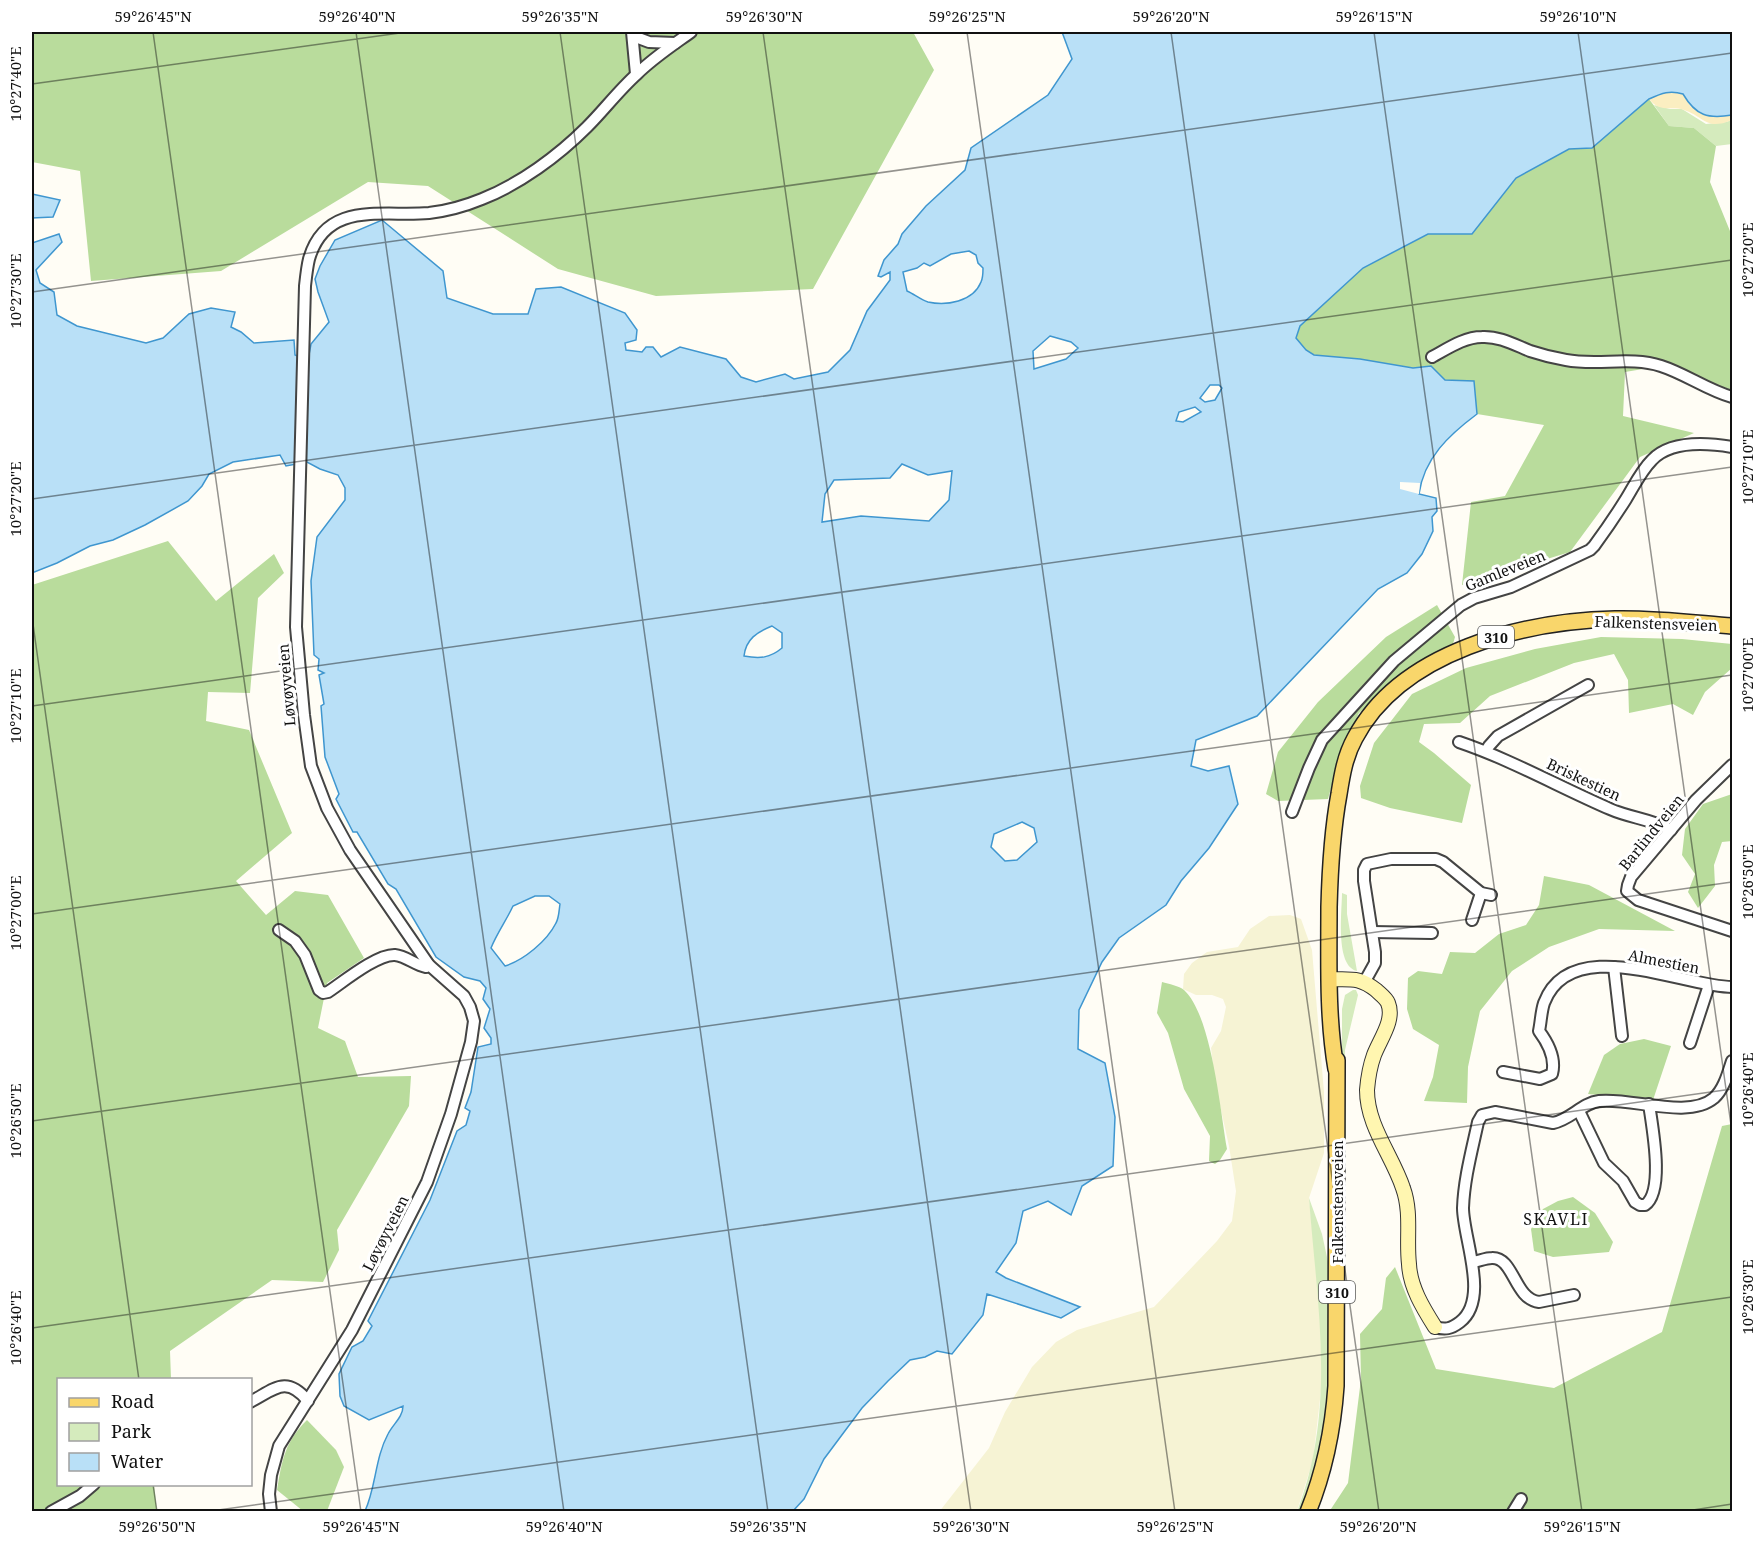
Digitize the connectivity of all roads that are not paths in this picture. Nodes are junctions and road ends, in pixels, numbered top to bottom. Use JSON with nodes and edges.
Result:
{"nodes":[{"id":1,"x":691,"y":32,"type":"edge"},
{"id":2,"x":632,"y":34,"type":"edge"},
{"id":3,"x":675,"y":43,"type":"junction"},
{"id":4,"x":636,"y":74,"type":"junction"},
{"id":5,"x":1432,"y":357,"type":"dead end"},
{"id":6,"x":1732,"y":397,"type":"edge"},
{"id":7,"x":1732,"y":447,"type":"edge"},
{"id":8,"x":1732,"y":626,"type":"edge"},
{"id":9,"x":1588,"y":686,"type":"dead end"},
{"id":10,"x":1460,"y":741,"type":"dead end"},
{"id":11,"x":1486,"y":751,"type":"junction"},
{"id":12,"x":1732,"y":765,"type":"edge"},
{"id":13,"x":1293,"y":812,"type":"dead end"},
{"id":14,"x":1671,"y":830,"type":"junction"},
{"id":15,"x":1472,"y":920,"type":"dead end"},
{"id":16,"x":279,"y":930,"type":"dead end"},
{"id":17,"x":1732,"y":931,"type":"edge"},
{"id":18,"x":1372,"y":932,"type":"junction"},
{"id":19,"x":1432,"y":933,"type":"dead end"},
{"id":20,"x":429,"y":965,"type":"junction"},
{"id":21,"x":1614,"y":967,"type":"junction"},
{"id":22,"x":1334,"y":979,"type":"junction"},
{"id":23,"x":1365,"y":981,"type":"junction"},
{"id":24,"x":1709,"y":985,"type":"junction"},
{"id":25,"x":1732,"y":987,"type":"edge"},
{"id":26,"x":1622,"y":1036,"type":"dead end"},
{"id":27,"x":1690,"y":1042,"type":"dead end"},
{"id":28,"x":1732,"y":1060,"type":"edge"},
{"id":29,"x":1503,"y":1072,"type":"dead end"},
{"id":30,"x":1649,"y":1104,"type":"junction"},
{"id":31,"x":1579,"y":1111,"type":"junction"},
{"id":32,"x":1473,"y":1262,"type":"junction"},
{"id":33,"x":1574,"y":1295,"type":"dead end"},
{"id":34,"x":1435,"y":1327,"type":"joint"},
{"id":35,"x":252,"y":1401,"type":"edge"},
{"id":36,"x":308,"y":1401,"type":"junction"},
{"id":37,"x":93,"y":1486,"type":"edge"},
{"id":38,"x":1521,"y":1499,"type":"dead end"},
{"id":39,"x":51,"y":1512,"type":"edge"},
{"id":40,"x":271,"y":1512,"type":"edge"},
{"id":41,"x":1308,"y":1512,"type":"edge"},
{"id":42,"x":1514,"y":1512,"type":"edge"}],
"edges":[{"from":1,"to":3,"type":"street","name":"Løvøyveien"},
{"from":2,"to":3,"type":"street"},
{"from":2,"to":4,"type":"street"},
{"from":3,"to":4,"type":"street","name":"Løvøyveien"},
{"from":4,"to":20,"type":"street","name":"Løvøyveien"},
{"from":5,"to":6,"type":"street"},
{"from":7,"to":13,"type":"street","name":"Gamleveien"},
{"from":8,"to":22,"type":"main road","name":"Falkenstensveien","number":"310"},
{"from":9,"to":11,"type":"street"},
{"from":10,"to":11,"type":"street","name":"Briskestien"},
{"from":11,"to":14,"type":"street","name":"Briskestien"},
{"from":12,"to":14,"type":"street","name":"Barlindveien"},
{"from":14,"to":17,"type":"street","name":"Barlindveien"},
{"from":15,"to":18,"type":"street"},
{"from":16,"to":20,"type":"street","name":"Løvøyveien"},
{"from":18,"to":19,"type":"street"},
{"from":18,"to":23,"type":"street"},
{"from":20,"to":36,"type":"street","name":"Løvøyveien"},
{"from":21,"to":24,"type":"street","name":"Almestien"},
{"from":21,"to":26,"type":"street","name":"Almestien"},
{"from":21,"to":29,"type":"street","name":"Almestien"},
{"from":22,"to":23,"type":"street"},
{"from":22,"to":41,"type":"main road","name":"Falkenstensveien","number":"310"},
{"from":23,"to":34,"type":"street"},
{"from":24,"to":25,"type":"street","name":"Almestien"},
{"from":24,"to":27,"type":"street","name":"Almestien"},
{"from":28,"to":30,"type":"street"},
{"from":30,"to":31,"type":"street"},
{"from":30,"to":31,"type":"street"},
{"from":31,"to":32,"type":"street"},
{"from":32,"to":33,"type":"street"},
{"from":32,"to":34,"type":"street"},
{"from":35,"to":36,"type":"street"},
{"from":36,"to":40,"type":"street","name":"Løvøyveien"},
{"from":37,"to":39,"type":"street"},
{"from":38,"to":42,"type":"street"}]}
